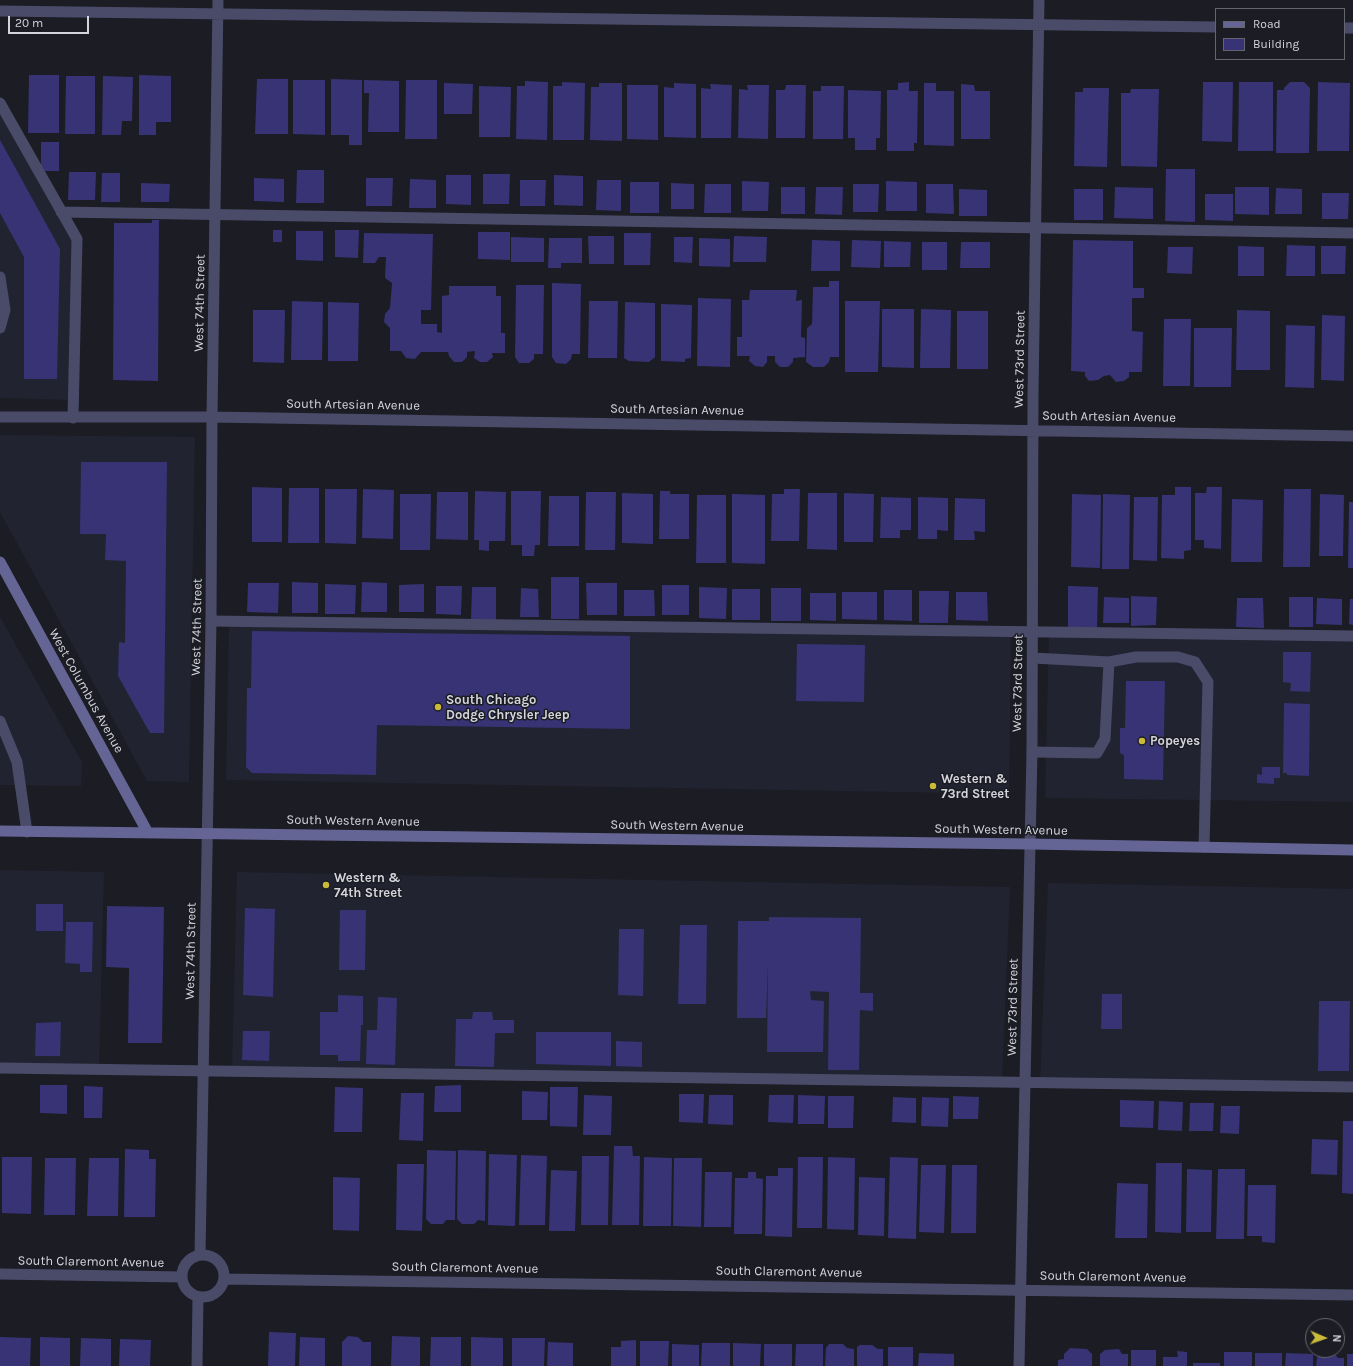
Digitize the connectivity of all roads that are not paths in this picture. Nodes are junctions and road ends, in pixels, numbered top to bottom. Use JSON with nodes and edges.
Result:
{"nodes":[{"id":1,"x":218,"y":0,"type":"edge"},
{"id":2,"x":1039,"y":0,"type":"edge"},
{"id":3,"x":0,"y":11,"type":"edge"},
{"id":4,"x":218,"y":13,"type":"junction"},
{"id":5,"x":1038,"y":24,"type":"junction"},
{"id":6,"x":1215,"y":27,"type":"edge"},
{"id":7,"x":0,"y":103,"type":"edge"},
{"id":8,"x":61,"y":212,"type":"junction"},
{"id":9,"x":215,"y":215,"type":"junction"},
{"id":10,"x":1036,"y":228,"type":"junction"},
{"id":11,"x":1353,"y":233,"type":"edge"},
{"id":12,"x":0,"y":277,"type":"edge"},
{"id":13,"x":0,"y":328,"type":"edge"},
{"id":14,"x":0,"y":417,"type":"edge"},
{"id":15,"x":212,"y":417,"type":"junction"},
{"id":16,"x":73,"y":418,"type":"junction"},
{"id":17,"x":1033,"y":430,"type":"junction"},
{"id":18,"x":1353,"y":436,"type":"edge"},
{"id":19,"x":0,"y":562,"type":"edge"},
{"id":20,"x":211,"y":621,"type":"junction"},
{"id":21,"x":1033,"y":632,"type":"junction"},
{"id":22,"x":1353,"y":636,"type":"edge"},
{"id":23,"x":1032,"y":658,"type":"junction"},
{"id":24,"x":1109,"y":662,"type":"junction"},
{"id":25,"x":0,"y":721,"type":"edge"},
{"id":26,"x":1032,"y":752,"type":"junction"},
{"id":27,"x":0,"y":831,"type":"edge"},
{"id":28,"x":27,"y":832,"type":"junction"},
{"id":29,"x":148,"y":833,"type":"junction"},
{"id":30,"x":207,"y":834,"type":"junction"},
{"id":31,"x":1030,"y":844,"type":"junction"},
{"id":32,"x":1204,"y":847,"type":"junction"},
{"id":33,"x":1353,"y":850,"type":"edge"},
{"id":34,"x":0,"y":1068,"type":"edge"},
{"id":35,"x":203,"y":1071,"type":"junction"},
{"id":36,"x":1025,"y":1083,"type":"junction"},
{"id":37,"x":1353,"y":1088,"type":"edge"},
{"id":38,"x":200,"y":1255,"type":"junction"},
{"id":39,"x":0,"y":1274,"type":"edge"},
{"id":40,"x":182,"y":1277,"type":"junction"},
{"id":41,"x":224,"y":1279,"type":"junction"},
{"id":42,"x":1020,"y":1290,"type":"junction"},
{"id":43,"x":1353,"y":1295,"type":"edge"},
{"id":44,"x":198,"y":1296,"type":"junction"},
{"id":45,"x":197,"y":1366,"type":"edge"},
{"id":46,"x":1019,"y":1366,"type":"edge"}],
"edges":[{"from":1,"to":4,"type":"street","name":"West 74th Street"},
{"from":2,"to":5,"type":"street","name":"West 73rd Street"},
{"from":3,"to":4,"type":"street"},
{"from":4,"to":5,"type":"street"},
{"from":4,"to":9,"type":"street","name":"West 74th Street"},
{"from":5,"to":6,"type":"street"},
{"from":5,"to":10,"type":"street","name":"West 73rd Street"},
{"from":7,"to":8,"type":"street"},
{"from":8,"to":9,"type":"street"},
{"from":8,"to":16,"type":"street"},
{"from":9,"to":10,"type":"street"},
{"from":9,"to":15,"type":"street","name":"West 74th Street"},
{"from":10,"to":11,"type":"street"},
{"from":10,"to":17,"type":"street","name":"West 73rd Street"},
{"from":12,"to":13,"type":"street"},
{"from":14,"to":16,"type":"street","name":"South Artesian Avenue"},
{"from":15,"to":16,"type":"street","name":"South Artesian Avenue"},
{"from":15,"to":17,"type":"street","name":"South Artesian Avenue"},
{"from":15,"to":20,"type":"street","name":"West 74th Street"},
{"from":17,"to":18,"type":"street","name":"South Artesian Avenue"},
{"from":17,"to":21,"type":"street","name":"West 73rd Street"},
{"from":19,"to":29,"type":"main road","name":"West Columbus Avenue"},
{"from":20,"to":21,"type":"street"},
{"from":20,"to":30,"type":"street","name":"West 74th Street"},
{"from":21,"to":22,"type":"street"},
{"from":21,"to":23,"type":"street","name":"West 73rd Street"},
{"from":23,"to":24,"type":"street"},
{"from":23,"to":26,"type":"street","name":"West 73rd Street"},
{"from":24,"to":26,"type":"street"},
{"from":24,"to":32,"type":"street"},
{"from":25,"to":28,"type":"street"},
{"from":26,"to":31,"type":"street","name":"West 73rd Street"},
{"from":27,"to":28,"type":"main road","name":"South Western Avenue"},
{"from":28,"to":29,"type":"main road","name":"South Western Avenue"},
{"from":29,"to":30,"type":"main road","name":"South Western Avenue"},
{"from":30,"to":31,"type":"main road","name":"South Western Avenue"},
{"from":30,"to":35,"type":"street","name":"West 74th Street"},
{"from":31,"to":32,"type":"main road","name":"South Western Avenue"},
{"from":31,"to":36,"type":"street","name":"West 73rd Street"},
{"from":32,"to":33,"type":"main road","name":"South Western Avenue"},
{"from":34,"to":35,"type":"street"},
{"from":35,"to":36,"type":"street"},
{"from":35,"to":38,"type":"street","name":"West 74th Street"},
{"from":36,"to":37,"type":"street"},
{"from":36,"to":42,"type":"street","name":"West 73rd Street"},
{"from":38,"to":40,"type":"street"},
{"from":38,"to":41,"type":"street"},
{"from":39,"to":40,"type":"street","name":"South Claremont Avenue"},
{"from":40,"to":44,"type":"street"},
{"from":41,"to":42,"type":"street","name":"South Claremont Avenue"},
{"from":41,"to":44,"type":"street"},
{"from":42,"to":43,"type":"street","name":"South Claremont Avenue"},
{"from":42,"to":46,"type":"street","name":"West 73rd Street"},
{"from":44,"to":45,"type":"street"}]}
